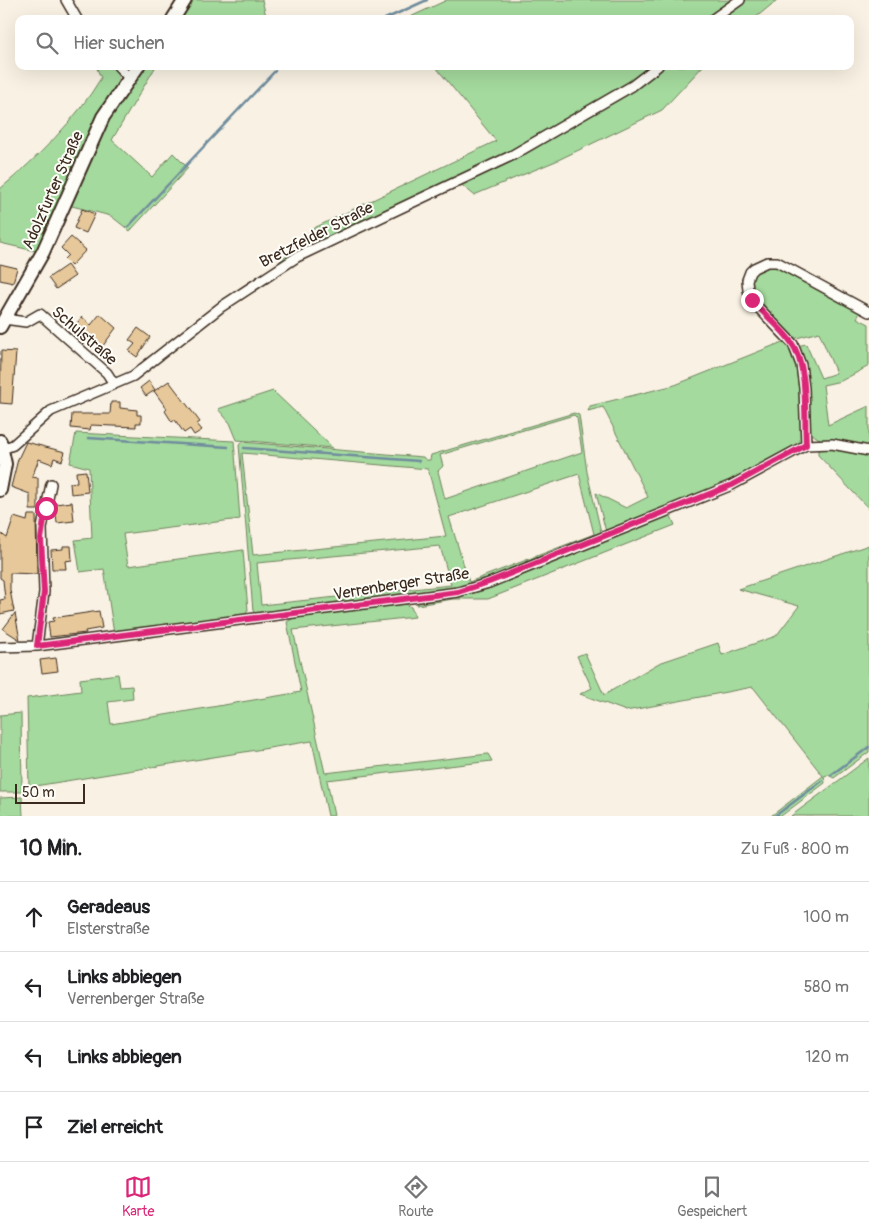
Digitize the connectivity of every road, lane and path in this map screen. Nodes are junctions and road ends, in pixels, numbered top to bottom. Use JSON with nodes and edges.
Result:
{"nodes":[{"id":1,"x":66,"y":0,"type":"edge"},
{"id":2,"x":185,"y":0,"type":"edge"},
{"id":3,"x":740,"y":0,"type":"edge"},
{"id":4,"x":75,"y":15,"type":"edge"},
{"id":5,"x":176,"y":15,"type":"edge"},
{"id":6,"x":719,"y":15,"type":"edge"},
{"id":7,"x":122,"y":70,"type":"edge"},
{"id":8,"x":135,"y":70,"type":"edge"},
{"id":9,"x":653,"y":70,"type":"edge"},
{"id":10,"x":129,"y":78,"type":"junction"},
{"id":11,"x":869,"y":312,"type":"edge"},
{"id":12,"x":2,"y":323,"type":"edge"},
{"id":13,"x":114,"y":384,"type":"junction"},
{"id":14,"x":1,"y":445,"type":"edge"},
{"id":15,"x":806,"y":445,"type":"junction"},
{"id":16,"x":869,"y":451,"type":"edge"},
{"id":17,"x":51,"y":484,"type":"dead end"},
{"id":18,"x":0,"y":490,"type":"edge"},
{"id":19,"x":37,"y":646,"type":"junction"},
{"id":20,"x":0,"y":647,"type":"edge"}],
"edges":[{"from":1,"to":4,"type":"street"},
{"from":2,"to":5,"type":"main road"},
{"from":3,"to":6,"type":"street"},
{"from":7,"to":10,"type":"street"},
{"from":8,"to":10,"type":"main road","name":"Adolzfurter Straße"},
{"from":9,"to":13,"type":"street","name":"Bretzfelder Straße"},
{"from":10,"to":12,"type":"main road","name":"Adolzfurter Straße"},
{"from":11,"to":15,"type":"street"},
{"from":12,"to":13,"type":"street","name":"Schulstraße"},
{"from":13,"to":14,"type":"street","name":"Bretzfelder Straße"},
{"from":14,"to":18,"type":"main road"},
{"from":15,"to":16,"type":"street","name":"Verrenberger Straße"},
{"from":15,"to":19,"type":"street","name":"Verrenberger Straße"},
{"from":17,"to":19,"type":"street"},
{"from":19,"to":20,"type":"street","name":"Verrenberger Straße"}]}
